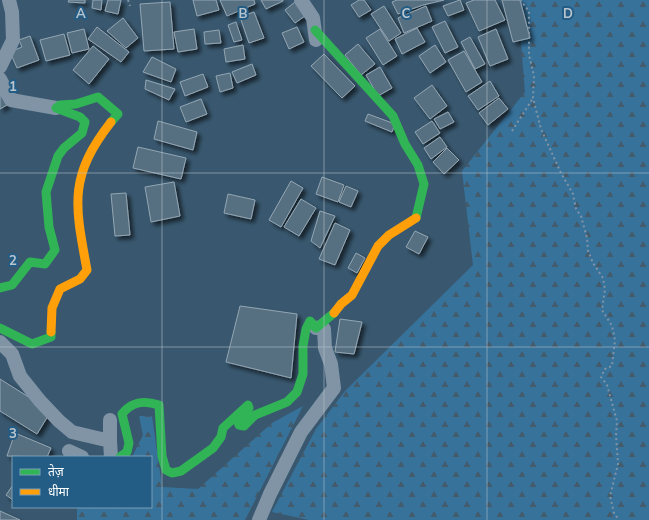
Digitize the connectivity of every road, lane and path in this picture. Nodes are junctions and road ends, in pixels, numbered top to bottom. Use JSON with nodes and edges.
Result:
{"nodes":[{"id":1,"x":9,"y":0,"type":"edge"},
{"id":2,"x":128,"y":0,"type":"edge"},
{"id":3,"x":301,"y":0,"type":"edge"},
{"id":4,"x":520,"y":0,"type":"edge"},
{"id":5,"x":130,"y":6,"type":"dead end"},
{"id":6,"x":315,"y":30,"type":"junction"},
{"id":7,"x":317,"y":46,"type":"dead end"},
{"id":8,"x":0,"y":67,"type":"edge"},
{"id":9,"x":0,"y":79,"type":"edge"},
{"id":10,"x":533,"y":98,"type":"junction"},
{"id":11,"x":56,"y":108,"type":"junction"},
{"id":12,"x":512,"y":131,"type":"dead end"},
{"id":13,"x":0,"y":288,"type":"edge"},
{"id":14,"x":0,"y":328,"type":"edge"},
{"id":15,"x":316,"y":328,"type":"junction"},
{"id":16,"x":0,"y":342,"type":"edge"},
{"id":17,"x":110,"y":420,"type":"dead end"},
{"id":18,"x":110,"y":441,"type":"junction"},
{"id":19,"x":69,"y":452,"type":"dead end"},
{"id":20,"x":79,"y":456,"type":"edge"},
{"id":21,"x":111,"y":456,"type":"edge"},
{"id":22,"x":121,"y":456,"type":"edge"},
{"id":23,"x":259,"y":520,"type":"edge"},
{"id":24,"x":619,"y":520,"type":"edge"}],
"edges":[{"from":1,"to":8,"type":"street"},
{"from":2,"to":5,"type":"path"},
{"from":3,"to":6,"type":"street"},
{"from":4,"to":10,"type":"path"},
{"from":6,"to":7,"type":"street"},
{"from":6,"to":15,"type":"street"},
{"from":9,"to":11,"type":"street"},
{"from":10,"to":12,"type":"path"},
{"from":10,"to":24,"type":"path"},
{"from":11,"to":13,"type":"street"},
{"from":11,"to":14,"type":"street"},
{"from":15,"to":22,"type":"street"},
{"from":15,"to":23,"type":"street"},
{"from":16,"to":18,"type":"street"},
{"from":17,"to":18,"type":"street"},
{"from":18,"to":21,"type":"street"},
{"from":19,"to":20,"type":"street"}]}
